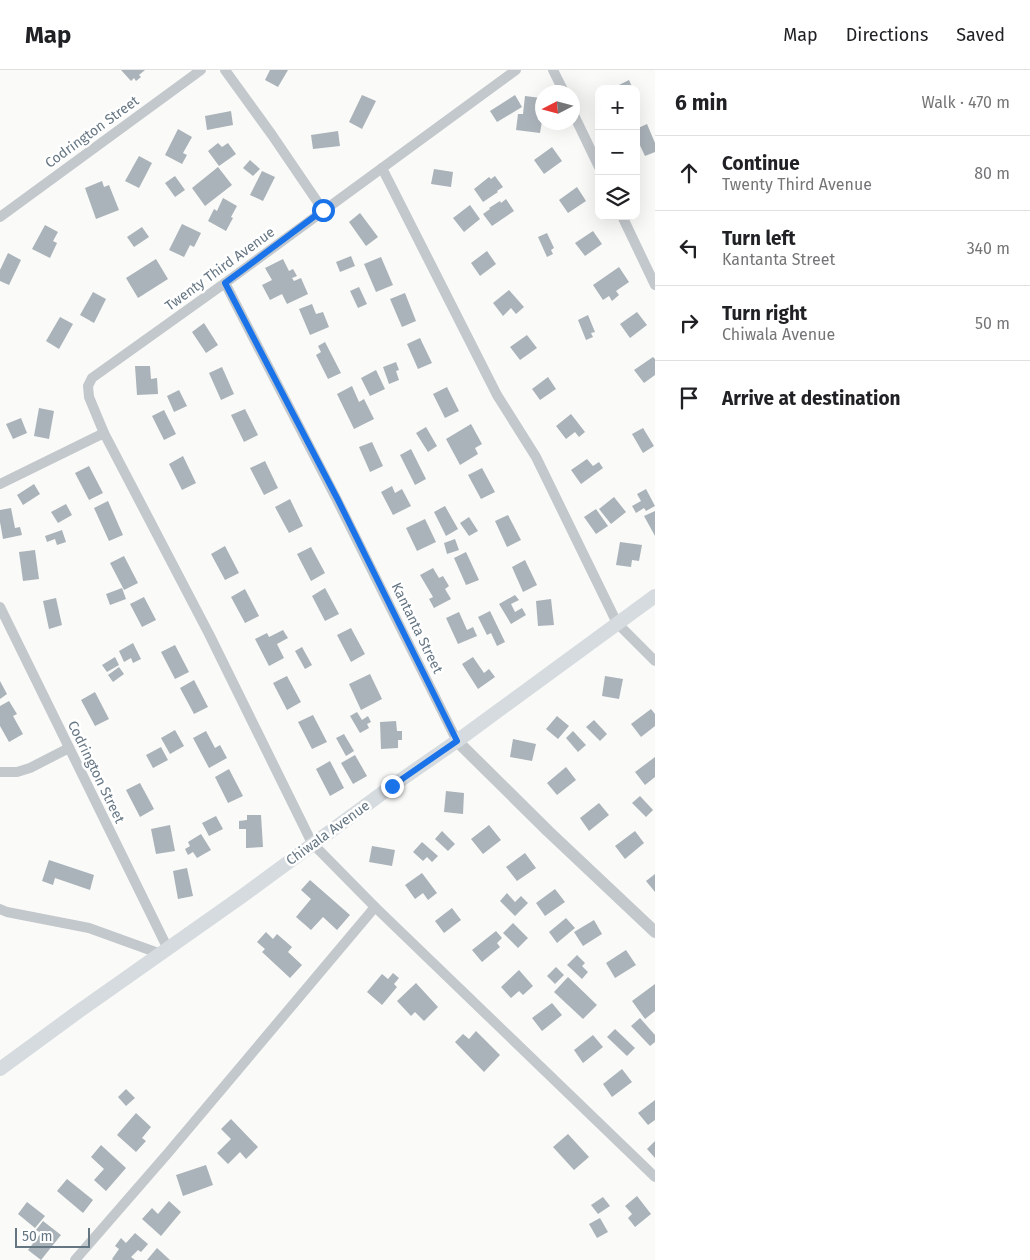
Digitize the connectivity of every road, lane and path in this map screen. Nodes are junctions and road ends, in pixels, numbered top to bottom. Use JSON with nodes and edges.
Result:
{"nodes":[{"id":1,"x":201,"y":70,"type":"edge"},
{"id":2,"x":225,"y":70,"type":"edge"},
{"id":3,"x":516,"y":70,"type":"edge"},
{"id":4,"x":553,"y":70,"type":"edge"},
{"id":5,"x":560,"y":85,"type":"edge"},
{"id":6,"x":580,"y":128,"type":"edge"},
{"id":7,"x":595,"y":159,"type":"edge"},
{"id":8,"x":382,"y":168,"type":"junction"},
{"id":9,"x":323,"y":210,"type":"junction"},
{"id":10,"x":0,"y":216,"type":"edge"},
{"id":11,"x":624,"y":220,"type":"edge"},
{"id":12,"x":225,"y":283,"type":"junction"},
{"id":13,"x":655,"y":285,"type":"edge"},
{"id":14,"x":104,"y":433,"type":"junction"},
{"id":15,"x":0,"y":484,"type":"edge"},
{"id":16,"x":655,"y":596,"type":"edge"},
{"id":17,"x":0,"y":607,"type":"edge"},
{"id":18,"x":616,"y":623,"type":"junction"},
{"id":19,"x":655,"y":661,"type":"edge"},
{"id":20,"x":457,"y":741,"type":"junction"},
{"id":21,"x":69,"y":748,"type":"junction"},
{"id":22,"x":0,"y":772,"type":"edge"},
{"id":23,"x":312,"y":844,"type":"junction"},
{"id":24,"x":375,"y":907,"type":"junction"},
{"id":25,"x":0,"y":909,"type":"edge"},
{"id":26,"x":655,"y":932,"type":"edge"},
{"id":27,"x":164,"y":952,"type":"junction"},
{"id":28,"x":0,"y":1069,"type":"edge"},
{"id":29,"x":655,"y":1177,"type":"edge"},
{"id":30,"x":75,"y":1260,"type":"edge"}],
"edges":[{"from":1,"to":10,"type":"street","name":"Codrington Street"},
{"from":2,"to":9,"type":"street"},
{"from":3,"to":8,"type":"street","name":"Twenty Third Avenue"},
{"from":4,"to":5,"type":"street"},
{"from":6,"to":7,"type":"street"},
{"from":8,"to":9,"type":"street","name":"Twenty Third Avenue"},
{"from":8,"to":18,"type":"street"},
{"from":9,"to":12,"type":"street","name":"Twenty Third Avenue"},
{"from":11,"to":13,"type":"street"},
{"from":12,"to":14,"type":"street","name":"Twenty Third Avenue"},
{"from":12,"to":20,"type":"street","name":"Kantanta Street"},
{"from":14,"to":15,"type":"street"},
{"from":14,"to":23,"type":"street"},
{"from":16,"to":18,"type":"main road","name":"Chiwala Avenue"},
{"from":17,"to":21,"type":"street","name":"Codrington Street"},
{"from":18,"to":19,"type":"street"},
{"from":18,"to":20,"type":"main road","name":"Chiwala Avenue"},
{"from":20,"to":23,"type":"main road","name":"Chiwala Avenue"},
{"from":20,"to":26,"type":"street","name":"Kantanta Street"},
{"from":21,"to":22,"type":"street"},
{"from":21,"to":27,"type":"street","name":"Codrington Street"},
{"from":23,"to":24,"type":"street"},
{"from":23,"to":27,"type":"main road","name":"Chiwala Avenue"},
{"from":24,"to":29,"type":"street"},
{"from":24,"to":30,"type":"street"},
{"from":25,"to":27,"type":"street"},
{"from":27,"to":28,"type":"main road","name":"Chiwala Avenue"}]}
